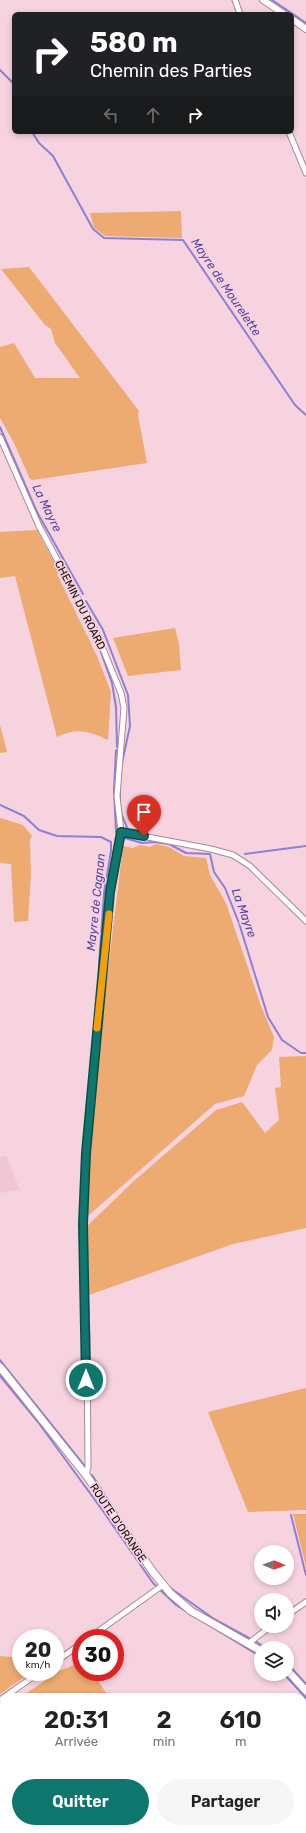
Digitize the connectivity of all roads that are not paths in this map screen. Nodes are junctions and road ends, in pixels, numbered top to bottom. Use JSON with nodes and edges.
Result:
{"nodes":[{"id":1,"x":235,"y":0,"type":"edge"},
{"id":2,"x":263,"y":0,"type":"edge"},
{"id":3,"x":239,"y":12,"type":"edge"},
{"id":4,"x":281,"y":12,"type":"edge"},
{"id":5,"x":294,"y":20,"type":"edge"},
{"id":6,"x":306,"y":28,"type":"edge"},
{"id":7,"x":290,"y":134,"type":"edge"},
{"id":8,"x":306,"y":173,"type":"edge"},
{"id":9,"x":0,"y":437,"type":"edge"},
{"id":10,"x":121,"y":832,"type":"junction"},
{"id":11,"x":306,"y":921,"type":"edge"},
{"id":12,"x":0,"y":1367,"type":"edge"},
{"id":13,"x":86,"y":1475,"type":"junction"},
{"id":14,"x":163,"y":1585,"type":"junction"},
{"id":15,"x":306,"y":1602,"type":"edge"},
{"id":16,"x":294,"y":1610,"type":"edge"},
{"id":17,"x":102,"y":1629,"type":"edge"},
{"id":18,"x":262,"y":1633,"type":"edge"},
{"id":19,"x":249,"y":1643,"type":"junction"},
{"id":20,"x":254,"y":1646,"type":"edge"},
{"id":21,"x":294,"y":1678,"type":"edge"},
{"id":22,"x":27,"y":1681,"type":"edge"},
{"id":23,"x":306,"y":1691,"type":"edge"},
{"id":24,"x":10,"y":1693,"type":"edge"}],
"edges":[{"from":1,"to":3,"type":"street"},
{"from":2,"to":4,"type":"street"},
{"from":5,"to":6,"type":"street"},
{"from":7,"to":8,"type":"street"},
{"from":9,"to":10,"type":"street","name":"CHEMIN DU ROARD"},
{"from":10,"to":11,"type":"street"},
{"from":10,"to":13,"type":"street","name":"CHEMIN DU ROARD"},
{"from":12,"to":13,"type":"main road","name":"ROUTE D'ORANGE"},
{"from":13,"to":14,"type":"main road","name":"ROUTE D'ORANGE"},
{"from":14,"to":17,"type":"street"},
{"from":14,"to":19,"type":"main road","name":"ROUTE D'ORANGE"},
{"from":15,"to":16,"type":"street"},
{"from":18,"to":19,"type":"street"},
{"from":19,"to":20,"type":"main road","name":"ROUTE D'ORANGE"},
{"from":21,"to":23,"type":"main road"},
{"from":22,"to":24,"type":"street"}]}
